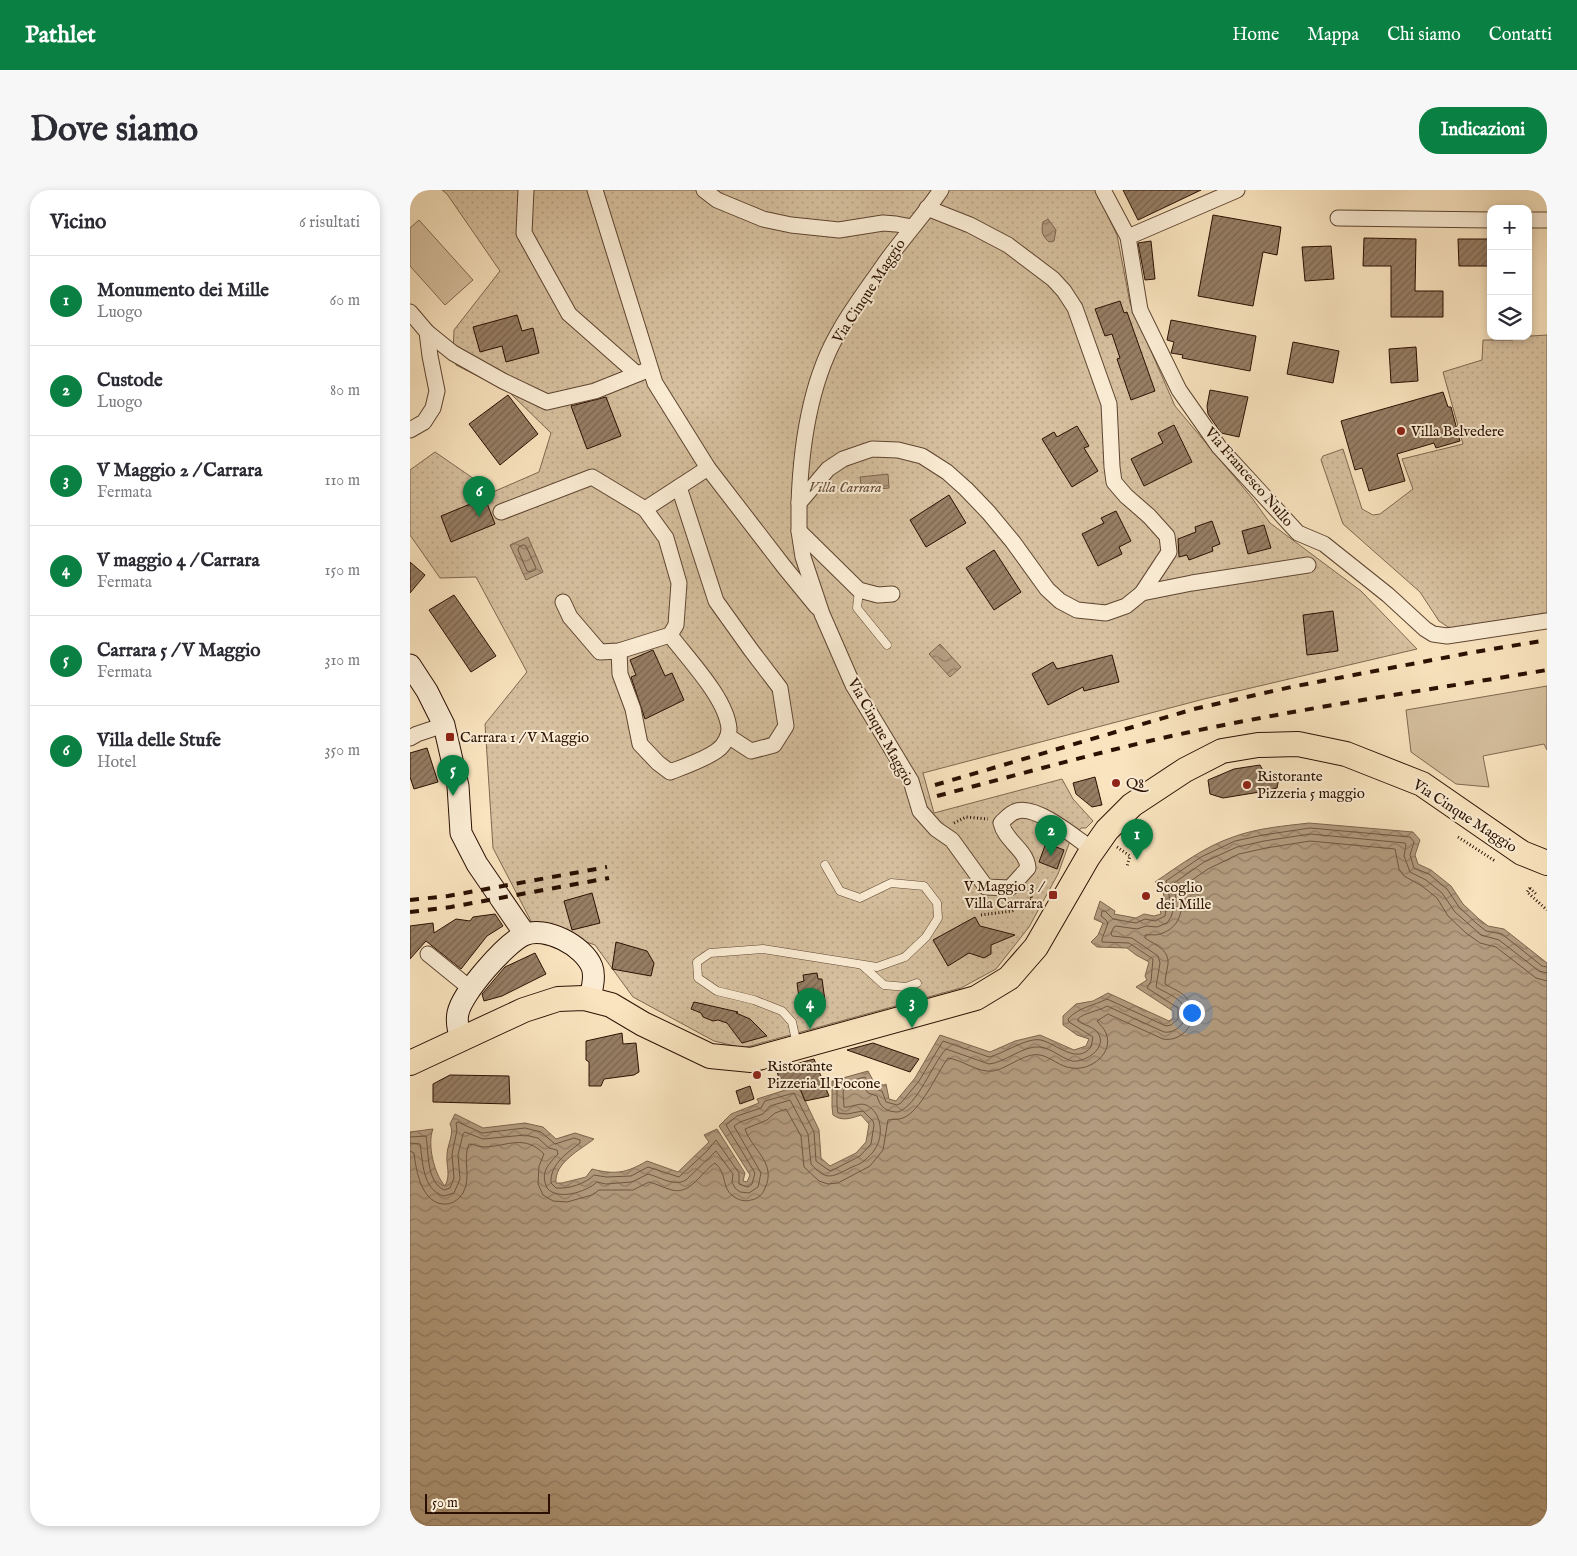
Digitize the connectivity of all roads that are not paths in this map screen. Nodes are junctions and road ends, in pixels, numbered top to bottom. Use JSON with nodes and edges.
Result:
{"nodes":[{"id":1,"x":526,"y":190,"type":"edge"},
{"id":2,"x":595,"y":190,"type":"edge"},
{"id":3,"x":704,"y":190,"type":"edge"},
{"id":4,"x":1103,"y":190,"type":"edge"},
{"id":5,"x":1237,"y":190,"type":"edge"},
{"id":6,"x":934,"y":197,"type":"edge"},
{"id":7,"x":1338,"y":218,"type":"dead end"},
{"id":8,"x":1487,"y":220,"type":"edge"},
{"id":9,"x":1532,"y":220,"type":"edge"},
{"id":10,"x":1547,"y":220,"type":"edge"},
{"id":11,"x":912,"y":227,"type":"junction"},
{"id":12,"x":1128,"y":237,"type":"junction"},
{"id":13,"x":410,"y":312,"type":"edge"},
{"id":14,"x":427,"y":332,"type":"junction"},
{"id":15,"x":644,"y":372,"type":"junction"},
{"id":16,"x":410,"y":430,"type":"edge"},
{"id":17,"x":708,"y":468,"type":"junction"},
{"id":18,"x":679,"y":487,"type":"junction"},
{"id":19,"x":799,"y":503,"type":"junction"},
{"id":20,"x":645,"y":509,"type":"junction"},
{"id":21,"x":500,"y":512,"type":"dead end"},
{"id":22,"x":799,"y":531,"type":"junction"},
{"id":23,"x":1308,"y":565,"type":"dead end"},
{"id":24,"x":859,"y":590,"type":"junction"},
{"id":25,"x":1142,"y":593,"type":"junction"},
{"id":26,"x":892,"y":594,"type":"dead end"},
{"id":27,"x":563,"y":602,"type":"dead end"},
{"id":28,"x":822,"y":614,"type":"junction"},
{"id":29,"x":1547,"y":621,"type":"edge"},
{"id":30,"x":670,"y":636,"type":"junction"},
{"id":31,"x":888,"y":645,"type":"dead end"},
{"id":32,"x":619,"y":652,"type":"junction"},
{"id":33,"x":410,"y":665,"type":"edge"},
{"id":34,"x":444,"y":724,"type":"junction"},
{"id":35,"x":728,"y":736,"type":"junction"},
{"id":36,"x":410,"y":738,"type":"edge"},
{"id":37,"x":1093,"y":850,"type":"junction"},
{"id":38,"x":1547,"y":863,"type":"edge"},
{"id":39,"x":826,"y":865,"type":"dead end"},
{"id":40,"x":525,"y":934,"type":"junction"},
{"id":41,"x":428,"y":954,"type":"dead end"},
{"id":42,"x":862,"y":965,"type":"junction"},
{"id":43,"x":917,"y":983,"type":"dead end"},
{"id":44,"x":471,"y":989,"type":"junction"},
{"id":45,"x":587,"y":996,"type":"junction"},
{"id":46,"x":461,"y":1039,"type":"junction"},
{"id":47,"x":797,"y":1047,"type":"junction"},
{"id":48,"x":410,"y":1063,"type":"edge"}],
"edges":[{"from":1,"to":15,"type":"street","name":"Via Cinque Maggio"},
{"from":2,"to":15,"type":"street","name":"Via Cinque Maggio"},
{"from":3,"to":11,"type":"street","name":"Via Cinque Maggio"},
{"from":4,"to":12,"type":"street","name":"Via Francesco Nullo"},
{"from":5,"to":12,"type":"street"},
{"from":6,"to":11,"type":"street","name":"Via Cinque Maggio"},
{"from":6,"to":25,"type":"street","name":"Via Cinque Maggio"},
{"from":7,"to":8,"type":"street"},
{"from":9,"to":10,"type":"street"},
{"from":11,"to":19,"type":"street","name":"Via Cinque Maggio"},
{"from":12,"to":29,"type":"street","name":"Via Francesco Nullo"},
{"from":13,"to":14,"type":"street"},
{"from":14,"to":15,"type":"street"},
{"from":14,"to":16,"type":"street"},
{"from":15,"to":17,"type":"street","name":"Via Cinque Maggio"},
{"from":17,"to":18,"type":"street"},
{"from":17,"to":28,"type":"street","name":"Via Cinque Maggio"},
{"from":18,"to":20,"type":"street"},
{"from":18,"to":35,"type":"street"},
{"from":19,"to":22,"type":"street","name":"Via Cinque Maggio"},
{"from":19,"to":25,"type":"street","name":"Via Cinque Maggio"},
{"from":20,"to":21,"type":"street"},
{"from":20,"to":30,"type":"street"},
{"from":22,"to":24,"type":"street"},
{"from":22,"to":28,"type":"street","name":"Via Cinque Maggio"},
{"from":23,"to":25,"type":"street","name":"Via Cinque Maggio"},
{"from":24,"to":26,"type":"street"},
{"from":24,"to":31,"type":"lane"},
{"from":27,"to":32,"type":"street"},
{"from":28,"to":37,"type":"street","name":"Via Cinque Maggio"},
{"from":30,"to":32,"type":"street"},
{"from":30,"to":35,"type":"street"},
{"from":32,"to":35,"type":"street"},
{"from":33,"to":34,"type":"street"},
{"from":34,"to":36,"type":"street"},
{"from":34,"to":40,"type":"street"},
{"from":37,"to":38,"type":"main road","name":"Via Cinque Maggio"},
{"from":37,"to":47,"type":"main road","name":"Via Cinque Maggio"},
{"from":39,"to":42,"type":"lane"},
{"from":40,"to":44,"type":"street"},
{"from":40,"to":45,"type":"street"},
{"from":41,"to":44,"type":"street"},
{"from":42,"to":43,"type":"lane"},
{"from":42,"to":47,"type":"lane"},
{"from":44,"to":46,"type":"street"},
{"from":45,"to":46,"type":"main road","name":"Via Cinque Maggio"},
{"from":45,"to":47,"type":"main road","name":"Via Cinque Maggio"},
{"from":46,"to":48,"type":"main road","name":"Via Cinque Maggio"}]}
